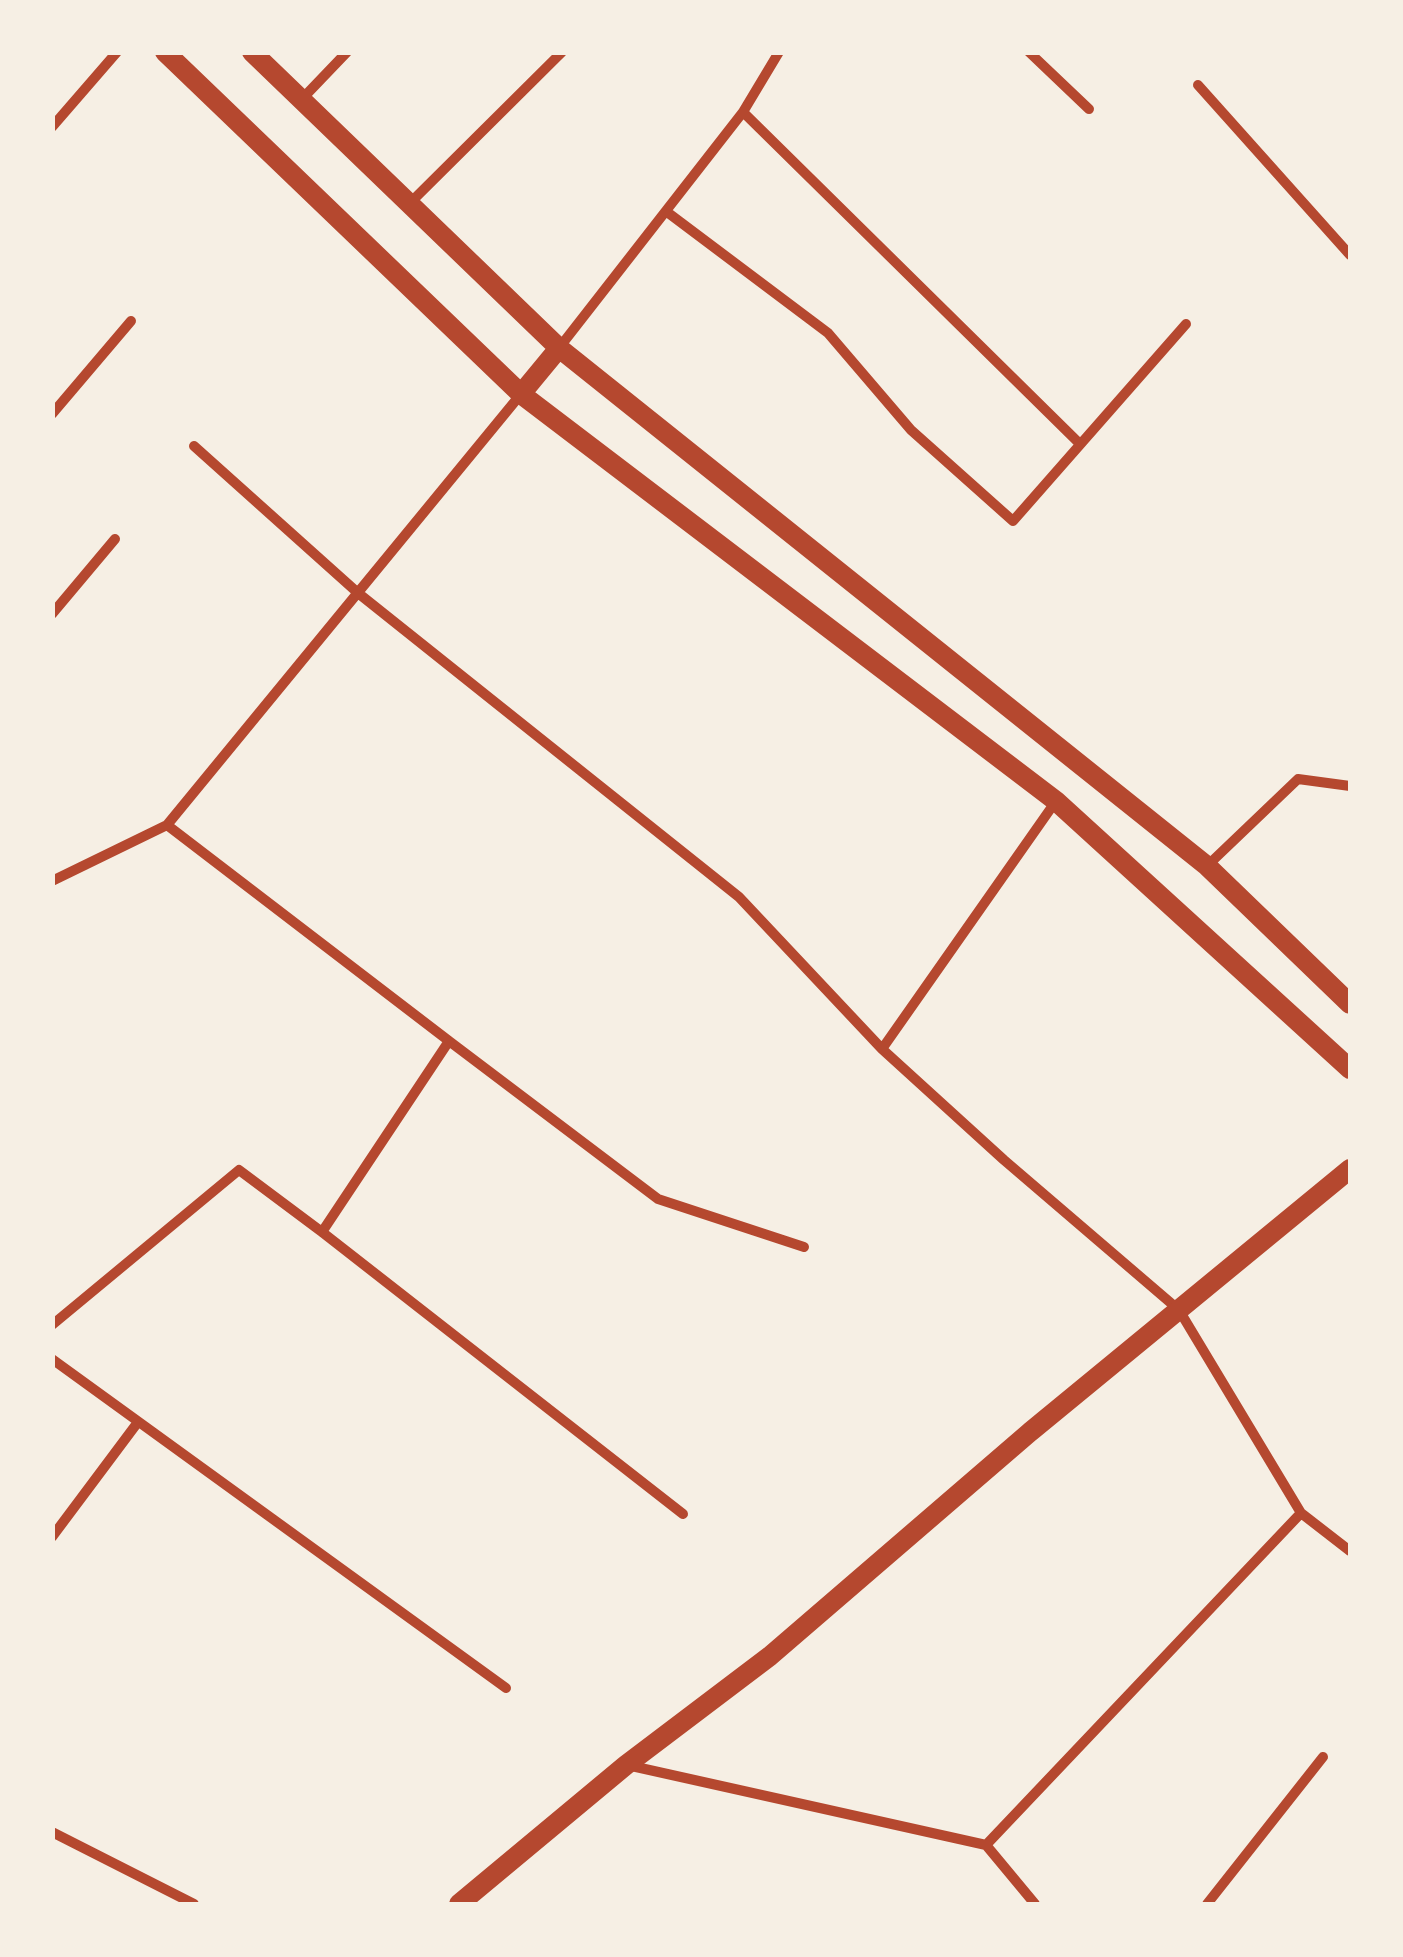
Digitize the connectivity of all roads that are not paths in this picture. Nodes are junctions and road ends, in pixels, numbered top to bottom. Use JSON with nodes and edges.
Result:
{"nodes":[{"id":1,"x":117,"y":52,"type":"edge"},
{"id":2,"x":165,"y":52,"type":"edge"},
{"id":3,"x":252,"y":52,"type":"edge"},
{"id":4,"x":347,"y":52,"type":"edge"},
{"id":5,"x":562,"y":52,"type":"edge"},
{"id":6,"x":779,"y":52,"type":"edge"},
{"id":7,"x":1029,"y":52,"type":"edge"},
{"id":8,"x":1198,"y":85,"type":"dead end"},
{"id":9,"x":301,"y":100,"type":"junction"},
{"id":10,"x":1090,"y":109,"type":"dead end"},
{"id":11,"x":743,"y":112,"type":"junction"},
{"id":12,"x":52,"y":127,"type":"edge"},
{"id":13,"x":409,"y":204,"type":"junction"},
{"id":14,"x":667,"y":212,"type":"junction"},
{"id":15,"x":1350,"y":255,"type":"edge"},
{"id":16,"x":131,"y":321,"type":"dead end"},
{"id":17,"x":1186,"y":324,"type":"dead end"},
{"id":18,"x":559,"y":348,"type":"junction"},
{"id":19,"x":521,"y":394,"type":"junction"},
{"id":20,"x":52,"y":414,"type":"edge"},
{"id":21,"x":1080,"y":444,"type":"junction"},
{"id":22,"x":194,"y":446,"type":"dead end"},
{"id":23,"x":115,"y":539,"type":"dead end"},
{"id":24,"x":358,"y":593,"type":"junction"},
{"id":25,"x":52,"y":614,"type":"edge"},
{"id":26,"x":1350,"y":786,"type":"edge"},
{"id":27,"x":1056,"y":801,"type":"junction"},
{"id":28,"x":167,"y":825,"type":"junction"},
{"id":29,"x":1207,"y":866,"type":"junction"},
{"id":30,"x":52,"y":882,"type":"edge"},
{"id":31,"x":1350,"y":1004,"type":"edge"},
{"id":32,"x":449,"y":1040,"type":"junction"},
{"id":33,"x":882,"y":1049,"type":"junction"},
{"id":34,"x":1350,"y":1069,"type":"edge"},
{"id":35,"x":1350,"y":1169,"type":"edge"},
{"id":36,"x":322,"y":1232,"type":"junction"},
{"id":37,"x":804,"y":1247,"type":"dead end"},
{"id":38,"x":1178,"y":1310,"type":"junction"},
{"id":39,"x":52,"y":1325,"type":"edge"},
{"id":40,"x":52,"y":1359,"type":"edge"},
{"id":41,"x":138,"y":1422,"type":"junction"},
{"id":42,"x":683,"y":1514,"type":"dead end"},
{"id":43,"x":1301,"y":1514,"type":"junction"},
{"id":44,"x":52,"y":1537,"type":"edge"},
{"id":45,"x":1350,"y":1551,"type":"edge"},
{"id":46,"x":506,"y":1688,"type":"dead end"},
{"id":47,"x":1323,"y":1757,"type":"dead end"},
{"id":48,"x":626,"y":1765,"type":"junction"},
{"id":49,"x":52,"y":1832,"type":"edge"},
{"id":50,"x":986,"y":1845,"type":"junction"},
{"id":51,"x":194,"y":1904,"type":"edge"},
{"id":52,"x":459,"y":1904,"type":"edge"},
{"id":53,"x":1034,"y":1904,"type":"edge"},
{"id":54,"x":1207,"y":1904,"type":"edge"}],
"edges":[{"from":1,"to":12,"type":"street"},
{"from":2,"to":19,"type":"main road"},
{"from":3,"to":9,"type":"main road"},
{"from":4,"to":9,"type":"street"},
{"from":5,"to":13,"type":"street"},
{"from":6,"to":11,"type":"street"},
{"from":7,"to":10,"type":"street"},
{"from":8,"to":15,"type":"street"},
{"from":9,"to":13,"type":"main road"},
{"from":11,"to":14,"type":"street"},
{"from":11,"to":21,"type":"street"},
{"from":13,"to":18,"type":"main road"},
{"from":14,"to":18,"type":"street"},
{"from":14,"to":21,"type":"street"},
{"from":16,"to":20,"type":"street"},
{"from":17,"to":21,"type":"street"},
{"from":18,"to":19,"type":"main road"},
{"from":18,"to":29,"type":"main road"},
{"from":19,"to":24,"type":"street"},
{"from":19,"to":27,"type":"main road"},
{"from":22,"to":24,"type":"street"},
{"from":23,"to":25,"type":"street"},
{"from":24,"to":28,"type":"street"},
{"from":24,"to":33,"type":"street"},
{"from":26,"to":29,"type":"street"},
{"from":27,"to":33,"type":"street"},
{"from":27,"to":34,"type":"main road"},
{"from":28,"to":30,"type":"street"},
{"from":28,"to":32,"type":"street"},
{"from":29,"to":31,"type":"main road"},
{"from":32,"to":36,"type":"street"},
{"from":32,"to":37,"type":"street"},
{"from":33,"to":38,"type":"street"},
{"from":35,"to":38,"type":"main road"},
{"from":36,"to":39,"type":"street"},
{"from":36,"to":42,"type":"street"},
{"from":38,"to":43,"type":"street"},
{"from":38,"to":48,"type":"main road"},
{"from":40,"to":41,"type":"street"},
{"from":41,"to":44,"type":"street"},
{"from":41,"to":46,"type":"street"},
{"from":43,"to":45,"type":"street"},
{"from":43,"to":50,"type":"street"},
{"from":47,"to":54,"type":"street"},
{"from":48,"to":50,"type":"street"},
{"from":48,"to":52,"type":"main road"},
{"from":49,"to":51,"type":"street"},
{"from":50,"to":53,"type":"street"}]}
